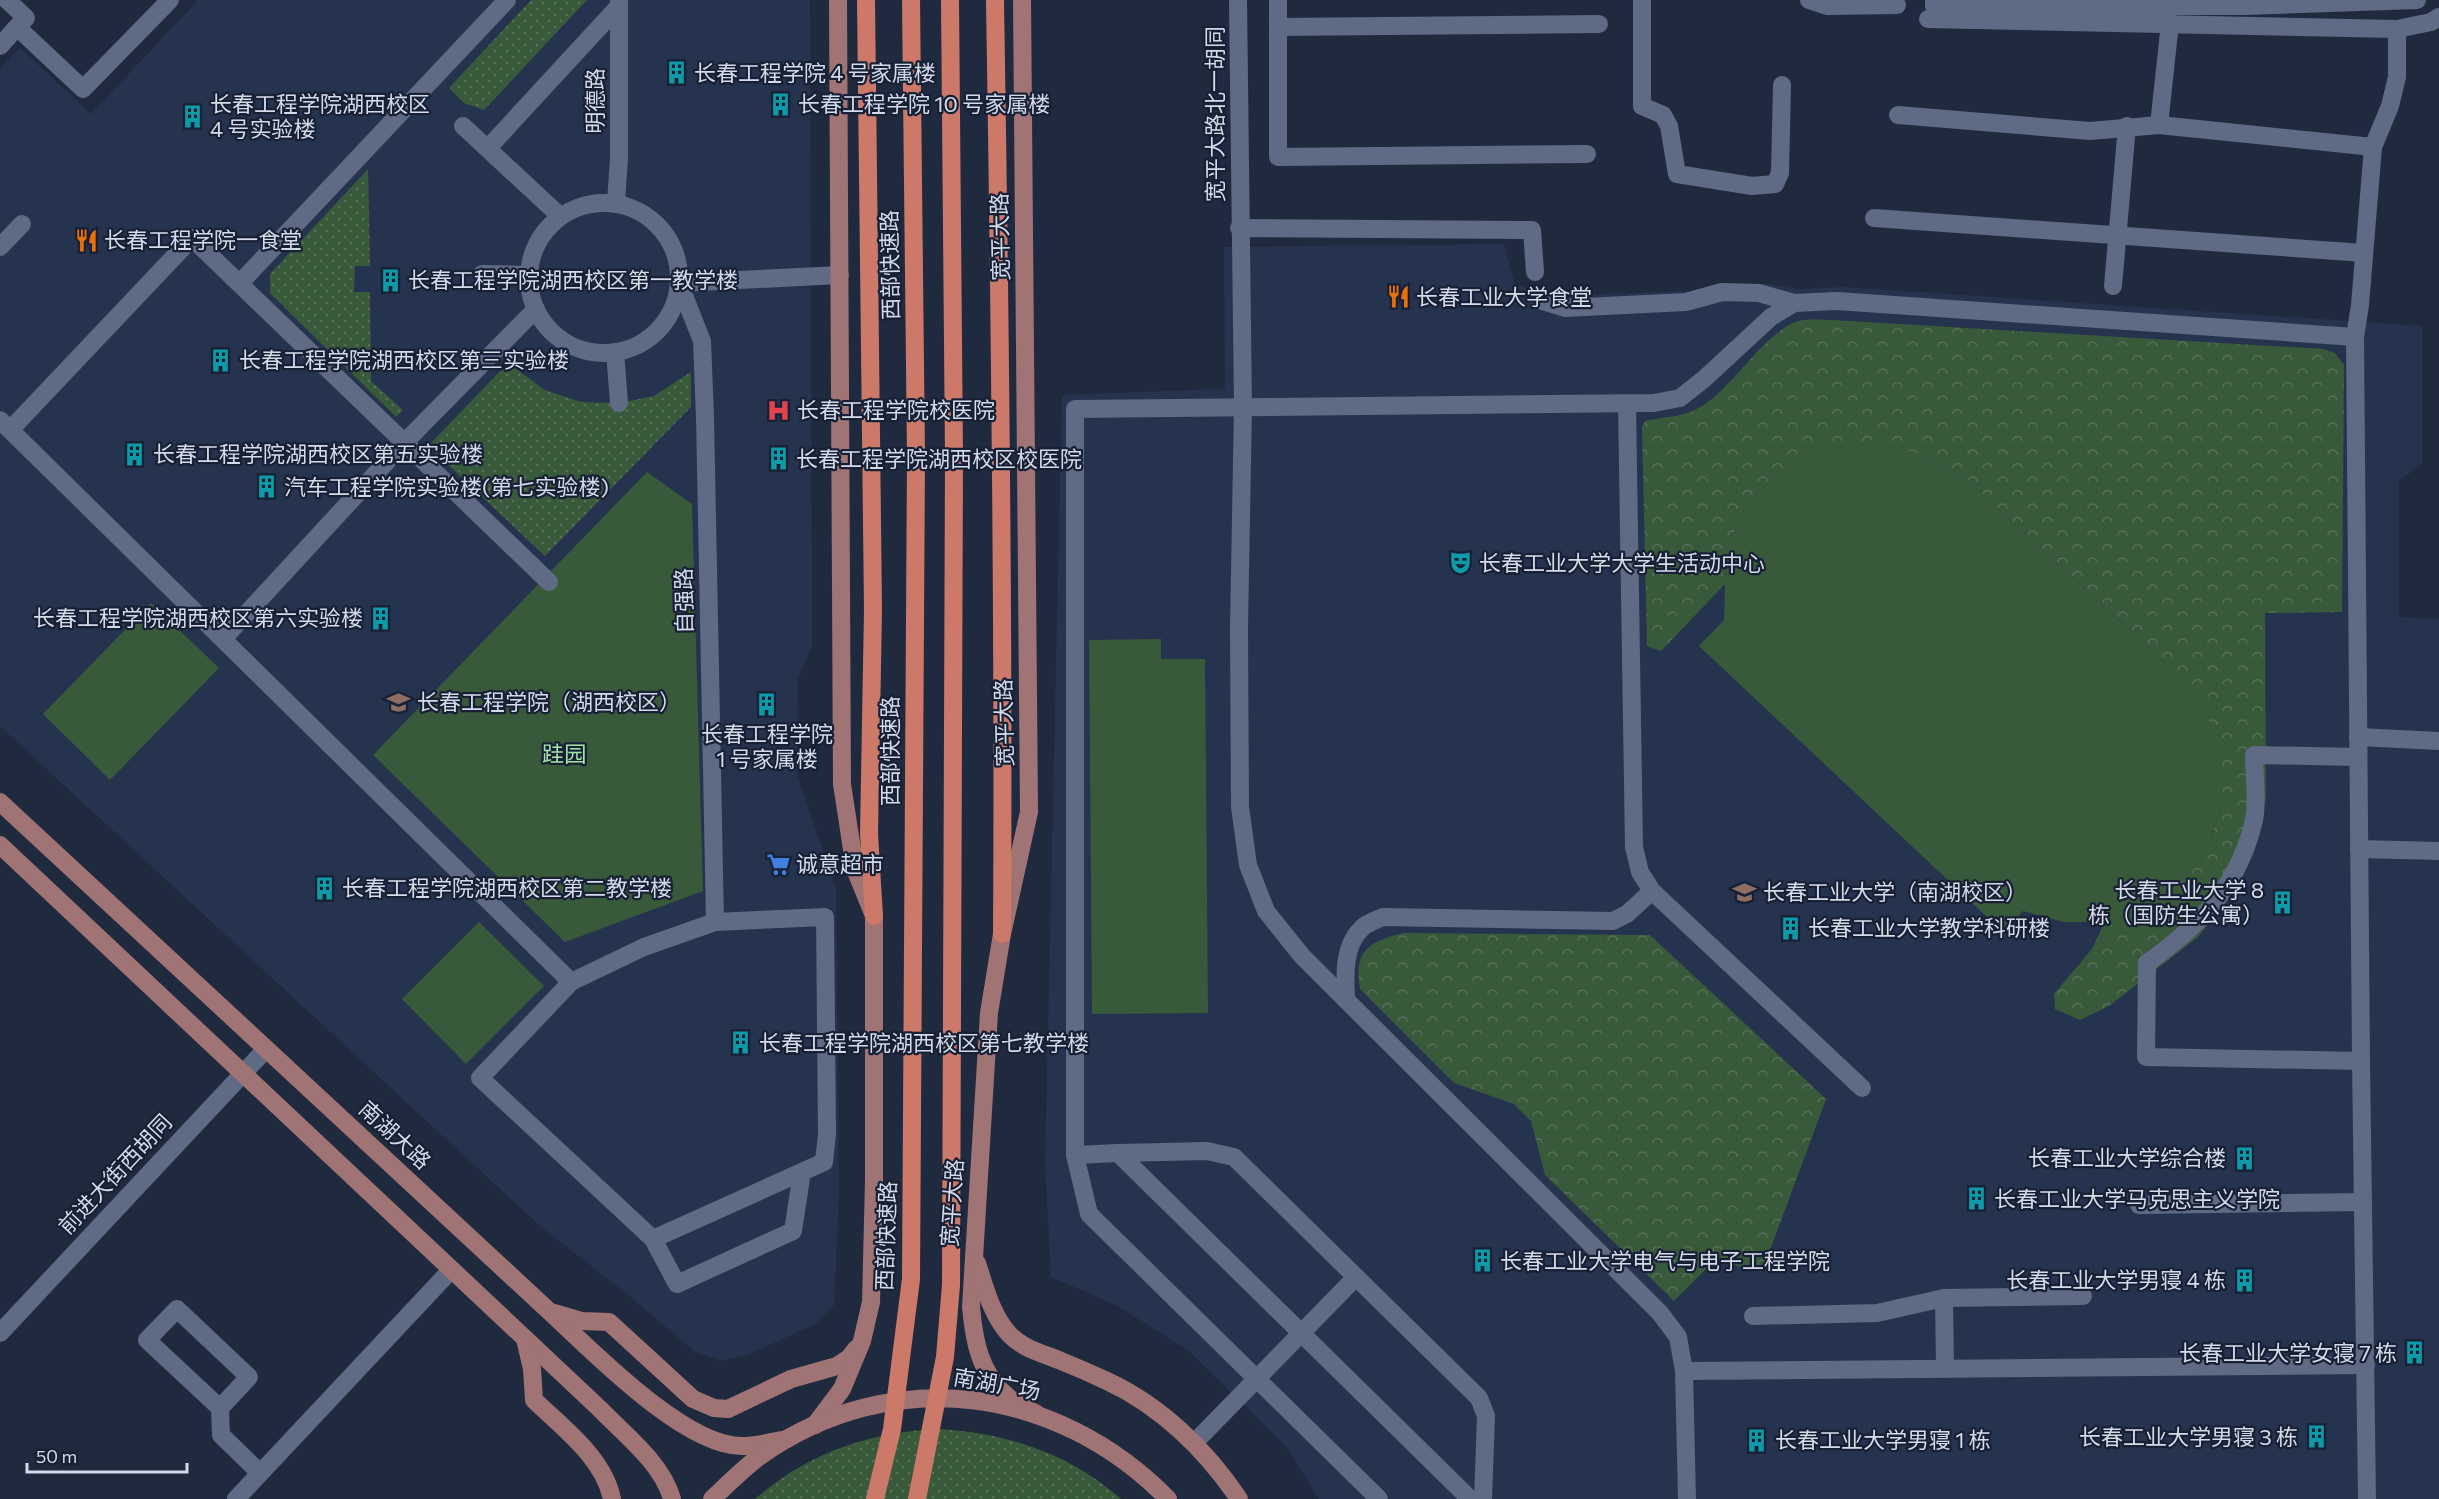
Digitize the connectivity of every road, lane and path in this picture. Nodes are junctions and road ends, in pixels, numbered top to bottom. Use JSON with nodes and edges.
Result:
{"nodes":[{"id":1,"x":7,"y":0,"type":"edge"},
{"id":2,"x":170,"y":0,"type":"edge"},
{"id":3,"x":507,"y":0,"type":"edge"},
{"id":4,"x":838,"y":0,"type":"edge"},
{"id":5,"x":866,"y":0,"type":"edge"},
{"id":6,"x":911,"y":0,"type":"edge"},
{"id":7,"x":950,"y":0,"type":"edge"},
{"id":8,"x":995,"y":0,"type":"edge"},
{"id":9,"x":1022,"y":0,"type":"edge"},
{"id":10,"x":1238,"y":0,"type":"edge"},
{"id":11,"x":1278,"y":0,"type":"edge"},
{"id":12,"x":1642,"y":0,"type":"edge"},
{"id":13,"x":1809,"y":0,"type":"edge"},
{"id":14,"x":1934,"y":0,"type":"edge"},
{"id":15,"x":2417,"y":0,"type":"edge"},
{"id":16,"x":619,"y":3,"type":"edge"},
{"id":17,"x":2246,"y":3,"type":"edge"},
{"id":18,"x":1897,"y":5,"type":"dead end"},
{"id":19,"x":2439,"y":16,"type":"edge"},
{"id":20,"x":1928,"y":19,"type":"dead end"},
{"id":21,"x":2170,"y":23,"type":"junction"},
{"id":22,"x":1599,"y":24,"type":"dead end"},
{"id":23,"x":17,"y":27,"type":"junction"},
{"id":24,"x":1278,"y":27,"type":"junction"},
{"id":25,"x":2397,"y":29,"type":"junction"},
{"id":26,"x":0,"y":46,"type":"edge"},
{"id":27,"x":1782,"y":85,"type":"dead end"},
{"id":28,"x":1898,"y":115,"type":"dead end"},
{"id":29,"x":2159,"y":125,"type":"junction"},
{"id":30,"x":463,"y":126,"type":"dead end"},
{"id":31,"x":2127,"y":126,"type":"junction"},
{"id":32,"x":2373,"y":147,"type":"junction"},
{"id":33,"x":488,"y":148,"type":"junction"},
{"id":34,"x":1587,"y":154,"type":"dead end"},
{"id":35,"x":616,"y":202,"type":"junction"},
{"id":36,"x":560,"y":216,"type":"junction"},
{"id":37,"x":1874,"y":218,"type":"dead end"},
{"id":38,"x":22,"y":224,"type":"dead end"},
{"id":39,"x":1239,"y":228,"type":"junction"},
{"id":40,"x":2117,"y":235,"type":"junction"},
{"id":41,"x":0,"y":247,"type":"edge"},
{"id":42,"x":2364,"y":253,"type":"junction"},
{"id":43,"x":1535,"y":272,"type":"dead end"},
{"id":44,"x":482,"y":273,"type":"dead end"},
{"id":45,"x":529,"y":275,"type":"junction"},
{"id":46,"x":840,"y":275,"type":"junction"},
{"id":47,"x":240,"y":283,"type":"junction"},
{"id":48,"x":679,"y":283,"type":"junction"},
{"id":49,"x":2113,"y":286,"type":"dead end"},
{"id":50,"x":1539,"y":300,"type":"dead end"},
{"id":51,"x":1794,"y":303,"type":"junction"},
{"id":52,"x":536,"y":309,"type":"junction"},
{"id":53,"x":2355,"y":337,"type":"junction"},
{"id":54,"x":615,"y":352,"type":"junction"},
{"id":55,"x":619,"y":403,"type":"dead end"},
{"id":56,"x":1627,"y":404,"type":"junction"},
{"id":57,"x":1243,"y":406,"type":"junction"},
{"id":58,"x":5,"y":425,"type":"edge"},
{"id":59,"x":404,"y":443,"type":"junction"},
{"id":60,"x":549,"y":582,"type":"dead end"},
{"id":61,"x":223,"y":639,"type":"junction"},
{"id":62,"x":2358,"y":737,"type":"junction"},
{"id":63,"x":2439,"y":741,"type":"edge"},
{"id":64,"x":2358,"y":757,"type":"junction"},
{"id":65,"x":0,"y":802,"type":"edge"},
{"id":66,"x":0,"y":845,"type":"edge"},
{"id":67,"x":2359,"y":849,"type":"junction"},
{"id":68,"x":2439,"y":851,"type":"edge"},
{"id":69,"x":1652,"y":891,"type":"junction"},
{"id":70,"x":874,"y":916,"type":"junction"},
{"id":71,"x":715,"y":922,"type":"junction"},
{"id":72,"x":1002,"y":934,"type":"junction"},
{"id":73,"x":571,"y":982,"type":"junction"},
{"id":74,"x":1346,"y":1000,"type":"junction"},
{"id":75,"x":266,"y":1048,"type":"junction"},
{"id":76,"x":2361,"y":1061,"type":"junction"},
{"id":77,"x":242,"y":1073,"type":"junction"},
{"id":78,"x":1862,"y":1088,"type":"dead end"},
{"id":79,"x":1118,"y":1153,"type":"junction"},
{"id":80,"x":1075,"y":1155,"type":"junction"},
{"id":81,"x":802,"y":1172,"type":"junction"},
{"id":82,"x":2363,"y":1202,"type":"junction"},
{"id":83,"x":2139,"y":1205,"type":"dead end"},
{"id":84,"x":653,"y":1239,"type":"junction"},
{"id":85,"x":973,"y":1251,"type":"junction"},
{"id":86,"x":451,"y":1270,"type":"junction"},
{"id":87,"x":1356,"y":1277,"type":"junction"},
{"id":88,"x":2083,"y":1296,"type":"dead end"},
{"id":89,"x":1944,"y":1298,"type":"junction"},
{"id":90,"x":550,"y":1312,"type":"junction"},
{"id":91,"x":1753,"y":1316,"type":"dead end"},
{"id":92,"x":0,"y":1333,"type":"edge"},
{"id":93,"x":1301,"y":1333,"type":"junction"},
{"id":94,"x":525,"y":1340,"type":"junction"},
{"id":95,"x":862,"y":1341,"type":"junction"},
{"id":96,"x":2366,"y":1365,"type":"junction"},
{"id":97,"x":1945,"y":1368,"type":"junction"},
{"id":98,"x":1684,"y":1371,"type":"junction"},
{"id":99,"x":1257,"y":1379,"type":"junction"},
{"id":100,"x":220,"y":1408,"type":"junction"},
{"id":101,"x":1037,"y":1414,"type":"junction"},
{"id":102,"x":815,"y":1425,"type":"junction"},
{"id":103,"x":786,"y":1439,"type":"junction"},
{"id":104,"x":1194,"y":1443,"type":"junction"},
{"id":105,"x":260,"y":1473,"type":"junction"},
{"id":106,"x":236,"y":1499,"type":"edge"},
{"id":107,"x":612,"y":1499,"type":"edge"},
{"id":108,"x":672,"y":1499,"type":"edge"},
{"id":109,"x":712,"y":1499,"type":"edge"},
{"id":110,"x":875,"y":1499,"type":"edge"},
{"id":111,"x":917,"y":1499,"type":"edge"},
{"id":112,"x":1168,"y":1499,"type":"edge"},
{"id":113,"x":1239,"y":1499,"type":"edge"},
{"id":114,"x":1379,"y":1499,"type":"edge"},
{"id":115,"x":1470,"y":1499,"type":"edge"},
{"id":116,"x":1482,"y":1499,"type":"edge"},
{"id":117,"x":1687,"y":1499,"type":"edge"},
{"id":118,"x":2367,"y":1499,"type":"edge"}],
"edges":[{"from":1,"to":23,"type":"street"},
{"from":2,"to":23,"type":"street"},
{"from":3,"to":47,"type":"street"},
{"from":4,"to":46,"type":"main road"},
{"from":5,"to":70,"type":"highway"},
{"from":6,"to":110,"type":"highway","name":"西部快速路"},
{"from":7,"to":111,"type":"highway"},
{"from":8,"to":72,"type":"highway"},
{"from":9,"to":72,"type":"main road","name":"宽平大路"},
{"from":10,"to":39,"type":"street","name":"宽平大路北一胡同"},
{"from":11,"to":24,"type":"street"},
{"from":12,"to":27,"type":"street"},
{"from":13,"to":18,"type":"street"},
{"from":14,"to":17,"type":"street"},
{"from":15,"to":17,"type":"street"},
{"from":16,"to":33,"type":"street"},
{"from":16,"to":35,"type":"street","name":"明德路"},
{"from":19,"to":25,"type":"street"},
{"from":20,"to":21,"type":"street"},
{"from":21,"to":25,"type":"street"},
{"from":21,"to":29,"type":"street"},
{"from":22,"to":24,"type":"street"},
{"from":23,"to":26,"type":"street"},
{"from":24,"to":34,"type":"street"},
{"from":25,"to":32,"type":"street"},
{"from":28,"to":31,"type":"street"},
{"from":29,"to":31,"type":"street"},
{"from":29,"to":32,"type":"street"},
{"from":30,"to":33,"type":"street"},
{"from":31,"to":40,"type":"street"},
{"from":32,"to":42,"type":"street"},
{"from":33,"to":36,"type":"street"},
{"from":35,"to":36,"type":"street"},
{"from":35,"to":48,"type":"street"},
{"from":36,"to":45,"type":"street"},
{"from":37,"to":40,"type":"street"},
{"from":38,"to":41,"type":"street"},
{"from":39,"to":43,"type":"street"},
{"from":39,"to":57,"type":"street","name":"宽平大路北一胡同"},
{"from":40,"to":42,"type":"street"},
{"from":40,"to":49,"type":"street"},
{"from":42,"to":53,"type":"street"},
{"from":44,"to":45,"type":"street"},
{"from":45,"to":52,"type":"street"},
{"from":46,"to":48,"type":"street"},
{"from":46,"to":70,"type":"main road"},
{"from":47,"to":58,"type":"street"},
{"from":47,"to":59,"type":"street"},
{"from":48,"to":54,"type":"street"},
{"from":48,"to":71,"type":"street","name":"自强路"},
{"from":50,"to":51,"type":"street"},
{"from":51,"to":53,"type":"street"},
{"from":51,"to":56,"type":"street"},
{"from":52,"to":54,"type":"street"},
{"from":52,"to":59,"type":"street"},
{"from":53,"to":62,"type":"street"},
{"from":54,"to":55,"type":"street"},
{"from":56,"to":57,"type":"street"},
{"from":56,"to":69,"type":"street"},
{"from":57,"to":74,"type":"street","name":"宽平大路北一胡同"},
{"from":57,"to":80,"type":"street"},
{"from":58,"to":61,"type":"street"},
{"from":59,"to":60,"type":"street"},
{"from":59,"to":61,"type":"street"},
{"from":61,"to":73,"type":"street"},
{"from":62,"to":63,"type":"street"},
{"from":62,"to":64,"type":"street"},
{"from":64,"to":67,"type":"street"},
{"from":64,"to":76,"type":"street"},
{"from":65,"to":75,"type":"main road","name":"南湖大路"},
{"from":66,"to":77,"type":"main road"},
{"from":67,"to":68,"type":"street"},
{"from":67,"to":76,"type":"street"},
{"from":69,"to":74,"type":"street"},
{"from":69,"to":78,"type":"street"},
{"from":70,"to":95,"type":"main road"},
{"from":71,"to":73,"type":"street"},
{"from":71,"to":81,"type":"street"},
{"from":72,"to":85,"type":"main road","name":"宽平大路"},
{"from":73,"to":84,"type":"street"},
{"from":74,"to":98,"type":"street","name":"宽平大路北一胡同"},
{"from":75,"to":77,"type":"street","name":"前进大街西胡同"},
{"from":75,"to":90,"type":"main road","name":"南湖大路"},
{"from":76,"to":82,"type":"street"},
{"from":77,"to":86,"type":"main road"},
{"from":77,"to":92,"type":"street","name":"前进大街西胡同"},
{"from":79,"to":80,"type":"street"},
{"from":79,"to":87,"type":"street"},
{"from":79,"to":93,"type":"street"},
{"from":80,"to":99,"type":"street"},
{"from":81,"to":84,"type":"street"},
{"from":81,"to":84,"type":"street"},
{"from":82,"to":83,"type":"street"},
{"from":82,"to":96,"type":"street"},
{"from":85,"to":101,"type":"main road","name":"宽平大路"},
{"from":85,"to":104,"type":"main road"},
{"from":86,"to":94,"type":"main road"},
{"from":86,"to":105,"type":"street"},
{"from":87,"to":93,"type":"street"},
{"from":87,"to":116,"type":"street"},
{"from":88,"to":89,"type":"street"},
{"from":89,"to":91,"type":"street"},
{"from":89,"to":97,"type":"street"},
{"from":90,"to":95,"type":"main road"},
{"from":90,"to":103,"type":"main road","name":"南湖大路"},
{"from":93,"to":99,"type":"street"},
{"from":93,"to":115,"type":"street"},
{"from":94,"to":107,"type":"main road"},
{"from":94,"to":108,"type":"main road"},
{"from":95,"to":102,"type":"main road"},
{"from":96,"to":97,"type":"street"},
{"from":96,"to":118,"type":"street"},
{"from":97,"to":98,"type":"street"},
{"from":98,"to":117,"type":"street","name":"宽平大路北一胡同"},
{"from":99,"to":104,"type":"street"},
{"from":99,"to":114,"type":"street"},
{"from":100,"to":100,"type":"street"},
{"from":100,"to":105,"type":"street"},
{"from":101,"to":102,"type":"main road","name":"南湖广场"},
{"from":101,"to":112,"type":"main road","name":"南湖广场"},
{"from":102,"to":103,"type":"main road","name":"南湖广场"},
{"from":103,"to":109,"type":"main road","name":"南湖广场"},
{"from":104,"to":113,"type":"main road"},
{"from":105,"to":106,"type":"street"}]}
